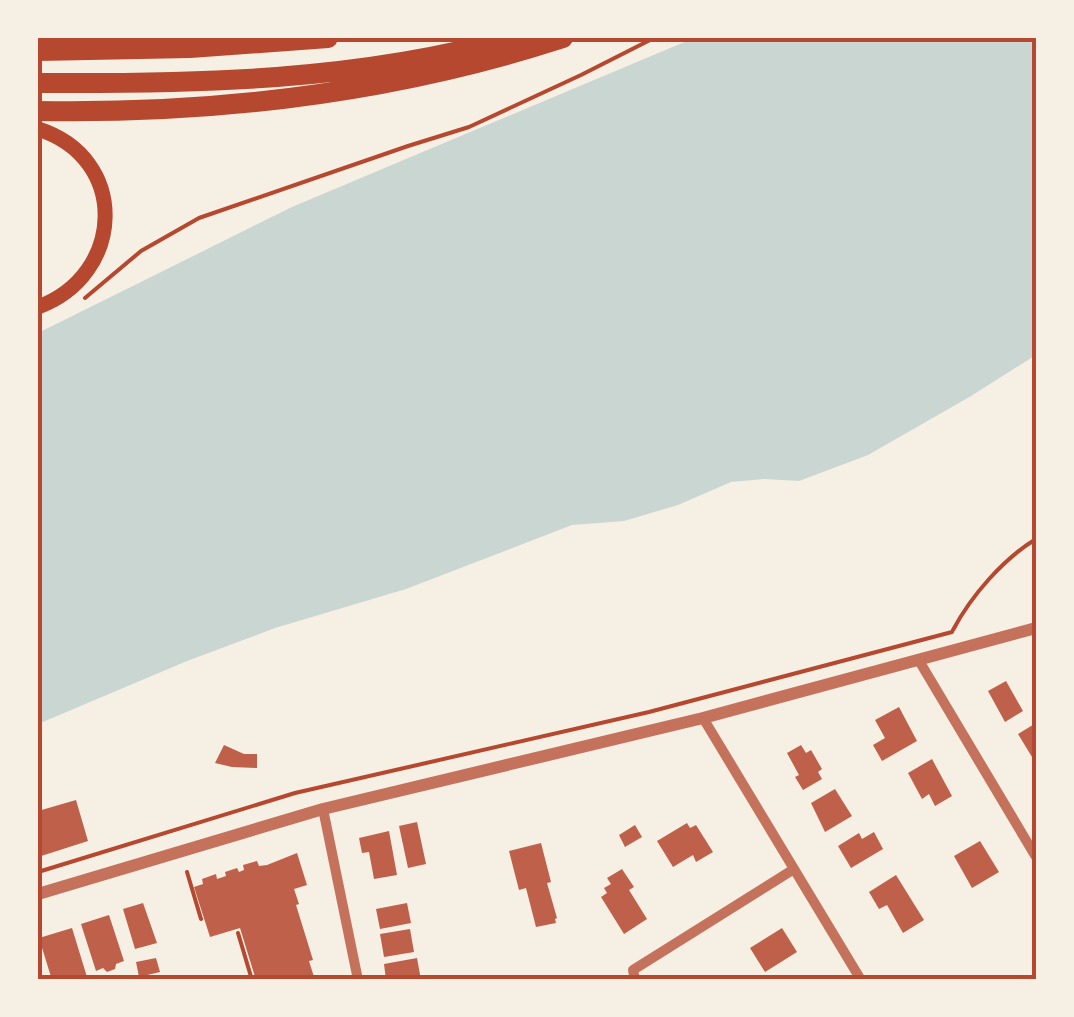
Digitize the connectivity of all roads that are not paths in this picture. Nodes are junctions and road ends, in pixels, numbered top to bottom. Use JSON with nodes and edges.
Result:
{"nodes":[{"id":1,"x":125,"y":38,"type":"edge"},
{"id":2,"x":328,"y":38,"type":"edge"},
{"id":3,"x":512,"y":38,"type":"edge"},
{"id":4,"x":563,"y":38,"type":"edge"},
{"id":5,"x":47,"y":51,"type":"edge"},
{"id":6,"x":38,"y":83,"type":"edge"},
{"id":7,"x":38,"y":112,"type":"edge"},
{"id":8,"x":38,"y":129,"type":"edge"},
{"id":9,"x":38,"y":307,"type":"edge"},
{"id":10,"x":1036,"y":628,"type":"edge"},
{"id":11,"x":918,"y":659,"type":"junction"},
{"id":12,"x":703,"y":718,"type":"junction"},
{"id":13,"x":323,"y":809,"type":"junction"},
{"id":14,"x":1036,"y":857,"type":"edge"},
{"id":15,"x":794,"y":869,"type":"junction"},
{"id":16,"x":38,"y":894,"type":"edge"},
{"id":17,"x":358,"y":980,"type":"edge"},
{"id":18,"x":635,"y":980,"type":"edge"},
{"id":19,"x":860,"y":980,"type":"edge"}],
"edges":[{"from":1,"to":5,"type":"highway"},
{"from":2,"to":5,"type":"highway"},
{"from":3,"to":6,"type":"highway"},
{"from":4,"to":7,"type":"highway"},
{"from":8,"to":9,"type":"main road"},
{"from":10,"to":11,"type":"street"},
{"from":11,"to":12,"type":"street"},
{"from":11,"to":14,"type":"street"},
{"from":12,"to":13,"type":"street"},
{"from":12,"to":15,"type":"street"},
{"from":13,"to":16,"type":"street"},
{"from":13,"to":17,"type":"street"},
{"from":15,"to":18,"type":"street"},
{"from":15,"to":19,"type":"street"}]}
